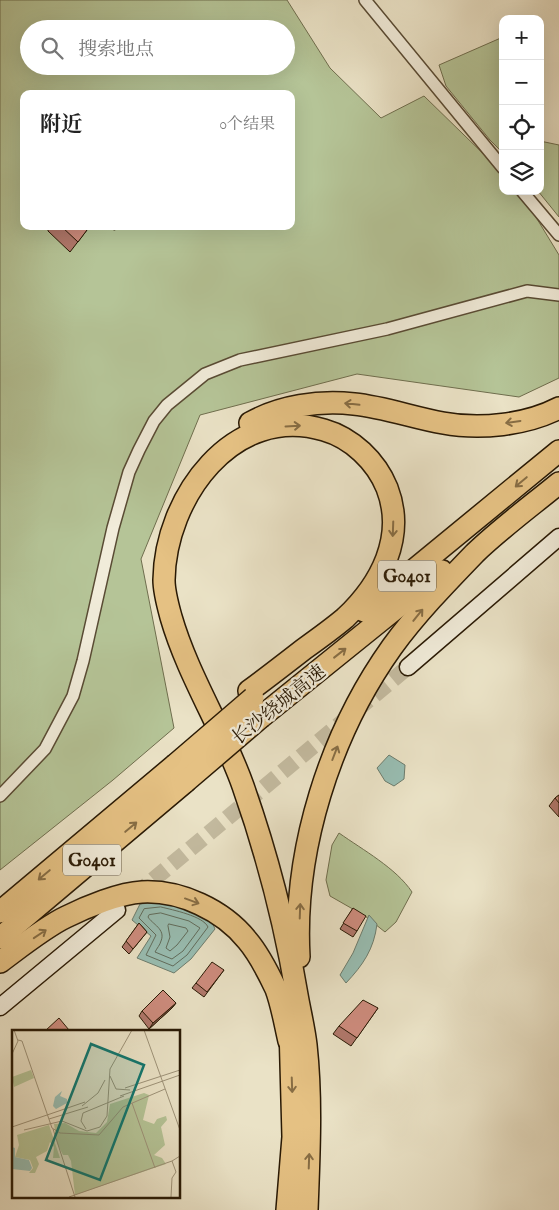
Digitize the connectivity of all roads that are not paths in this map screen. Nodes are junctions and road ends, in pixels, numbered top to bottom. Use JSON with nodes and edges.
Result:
{"nodes":[{"id":1,"x":364,"y":0,"type":"edge"},
{"id":2,"x":499,"y":163,"type":"edge"},
{"id":3,"x":525,"y":195,"type":"edge"},
{"id":4,"x":559,"y":235,"type":"edge"},
{"id":5,"x":559,"y":295,"type":"edge"},
{"id":6,"x":559,"y":408,"type":"edge"},
{"id":7,"x":559,"y":451,"type":"edge"},
{"id":8,"x":559,"y":474,"type":"edge"},
{"id":9,"x":559,"y":483,"type":"edge"},
{"id":10,"x":559,"y":538,"type":"edge"},
{"id":11,"x":408,"y":667,"type":"tunnel mouth"},
{"id":12,"x":254,"y":702,"type":"junction"},
{"id":13,"x":177,"y":768,"type":"junction"},
{"id":14,"x":0,"y":796,"type":"edge"},
{"id":15,"x":117,"y":910,"type":"dead end"},
{"id":16,"x":0,"y":912,"type":"edge"},
{"id":17,"x":0,"y":938,"type":"edge"},
{"id":18,"x":0,"y":962,"type":"edge"},
{"id":19,"x":0,"y":1007,"type":"edge"},
{"id":20,"x":303,"y":1030,"type":"junction"},
{"id":21,"x":291,"y":1050,"type":"junction"},
{"id":22,"x":287,"y":1210,"type":"edge"},
{"id":23,"x":307,"y":1210,"type":"edge"}],
"edges":[{"from":1,"to":2,"type":"street"},
{"from":3,"to":4,"type":"street"},
{"from":5,"to":14,"type":"street"},
{"from":6,"to":21,"type":"highway","one_way":true},
{"from":7,"to":12,"type":"highway","name":"长沙绕城高速","number":"G0401","one_way":true},
{"from":12,"to":8,"type":"highway","name":"长沙绕城高速","number":"G0401","one_way":true},
{"from":20,"to":9,"type":"highway","one_way":true},
{"from":10,"to":11,"type":"street"},
{"from":12,"to":13,"type":"highway"},
{"from":12,"to":13,"type":"highway","name":"长沙绕城高速","number":"G0401","bridge":true},
{"from":20,"to":12,"type":"highway","one_way":true},
{"from":13,"to":16,"type":"highway","number":"G0401","one_way":true},
{"from":17,"to":13,"type":"highway","name":"长沙绕城高速","number":"G0401","one_way":true},
{"from":15,"to":19,"type":"street"},
{"from":18,"to":21,"type":"highway","one_way":true},
{"from":23,"to":20,"type":"highway","one_way":true},
{"from":21,"to":22,"type":"highway","one_way":true}]}
